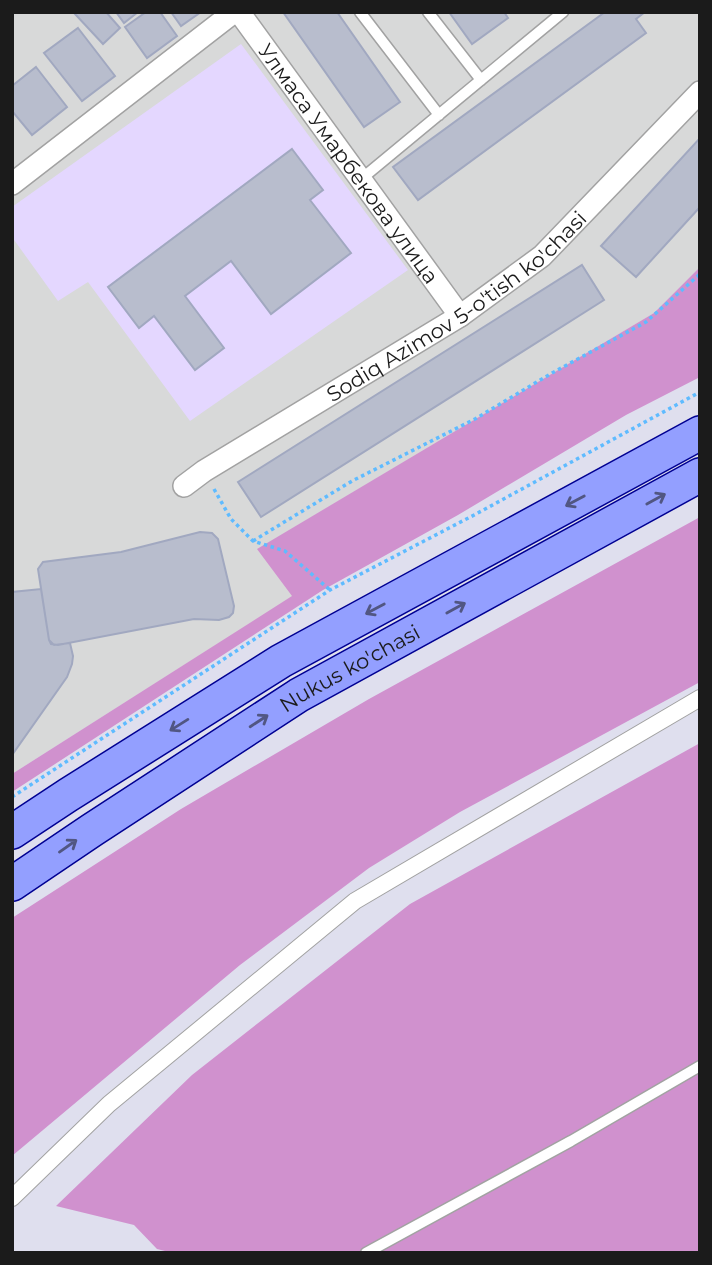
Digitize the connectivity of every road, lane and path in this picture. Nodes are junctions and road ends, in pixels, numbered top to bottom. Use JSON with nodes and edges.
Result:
{"nodes":[{"id":1,"x":234,"y":12,"type":"edge"},
{"id":2,"x":239,"y":12,"type":"edge"},
{"id":3,"x":360,"y":12,"type":"edge"},
{"id":4,"x":428,"y":12,"type":"edge"},
{"id":5,"x":564,"y":12,"type":"edge"},
{"id":6,"x":481,"y":80,"type":"junction"},
{"id":7,"x":700,"y":92,"type":"edge"},
{"id":8,"x":439,"y":116,"type":"junction"},
{"id":9,"x":360,"y":180,"type":"junction"},
{"id":10,"x":12,"y":184,"type":"edge"},
{"id":11,"x":700,"y":274,"type":"edge"},
{"id":12,"x":460,"y":316,"type":"junction"},
{"id":13,"x":700,"y":393,"type":"edge"},
{"id":14,"x":700,"y":433,"type":"edge"},
{"id":15,"x":204,"y":471,"type":"junction"},
{"id":16,"x":700,"y":475,"type":"edge"},
{"id":17,"x":184,"y":486,"type":"dead end"},
{"id":18,"x":253,"y":541,"type":"junction"},
{"id":19,"x":330,"y":590,"type":"junction"},
{"id":20,"x":700,"y":698,"type":"edge"},
{"id":21,"x":12,"y":797,"type":"edge"},
{"id":22,"x":12,"y":832,"type":"edge"},
{"id":23,"x":12,"y":884,"type":"edge"},
{"id":24,"x":700,"y":1066,"type":"edge"},
{"id":25,"x":12,"y":1198,"type":"edge"},
{"id":26,"x":366,"y":1253,"type":"edge"}],
"edges":[{"from":1,"to":10,"type":"street"},
{"from":2,"to":9,"type":"street","name":"Улмаса Умарбекова улица"},
{"from":3,"to":8,"type":"lane"},
{"from":4,"to":6,"type":"lane"},
{"from":5,"to":6,"type":"lane"},
{"from":6,"to":8,"type":"lane"},
{"from":7,"to":12,"type":"street","name":"Sodiq Azimov 5-o'tish ko'chasi"},
{"from":8,"to":9,"type":"lane"},
{"from":9,"to":12,"type":"street","name":"Улмаса Умарбекова улица"},
{"from":11,"to":18,"type":"path"},
{"from":12,"to":15,"type":"street","name":"Sodiq Azimov 5-o'tish ko'chasi"},
{"from":13,"to":19,"type":"path"},
{"from":14,"to":22,"type":"main road","name":"Nukus ko'chasi","one_way":true},
{"from":15,"to":17,"type":"street","name":"Sodiq Azimov 5-o'tish ko'chasi"},
{"from":15,"to":18,"type":"path"},
{"from":23,"to":16,"type":"main road","name":"Nukus ko'chasi","one_way":true},
{"from":18,"to":19,"type":"path"},
{"from":19,"to":21,"type":"path"},
{"from":20,"to":25,"type":"street"},
{"from":24,"to":26,"type":"lane"}]}
